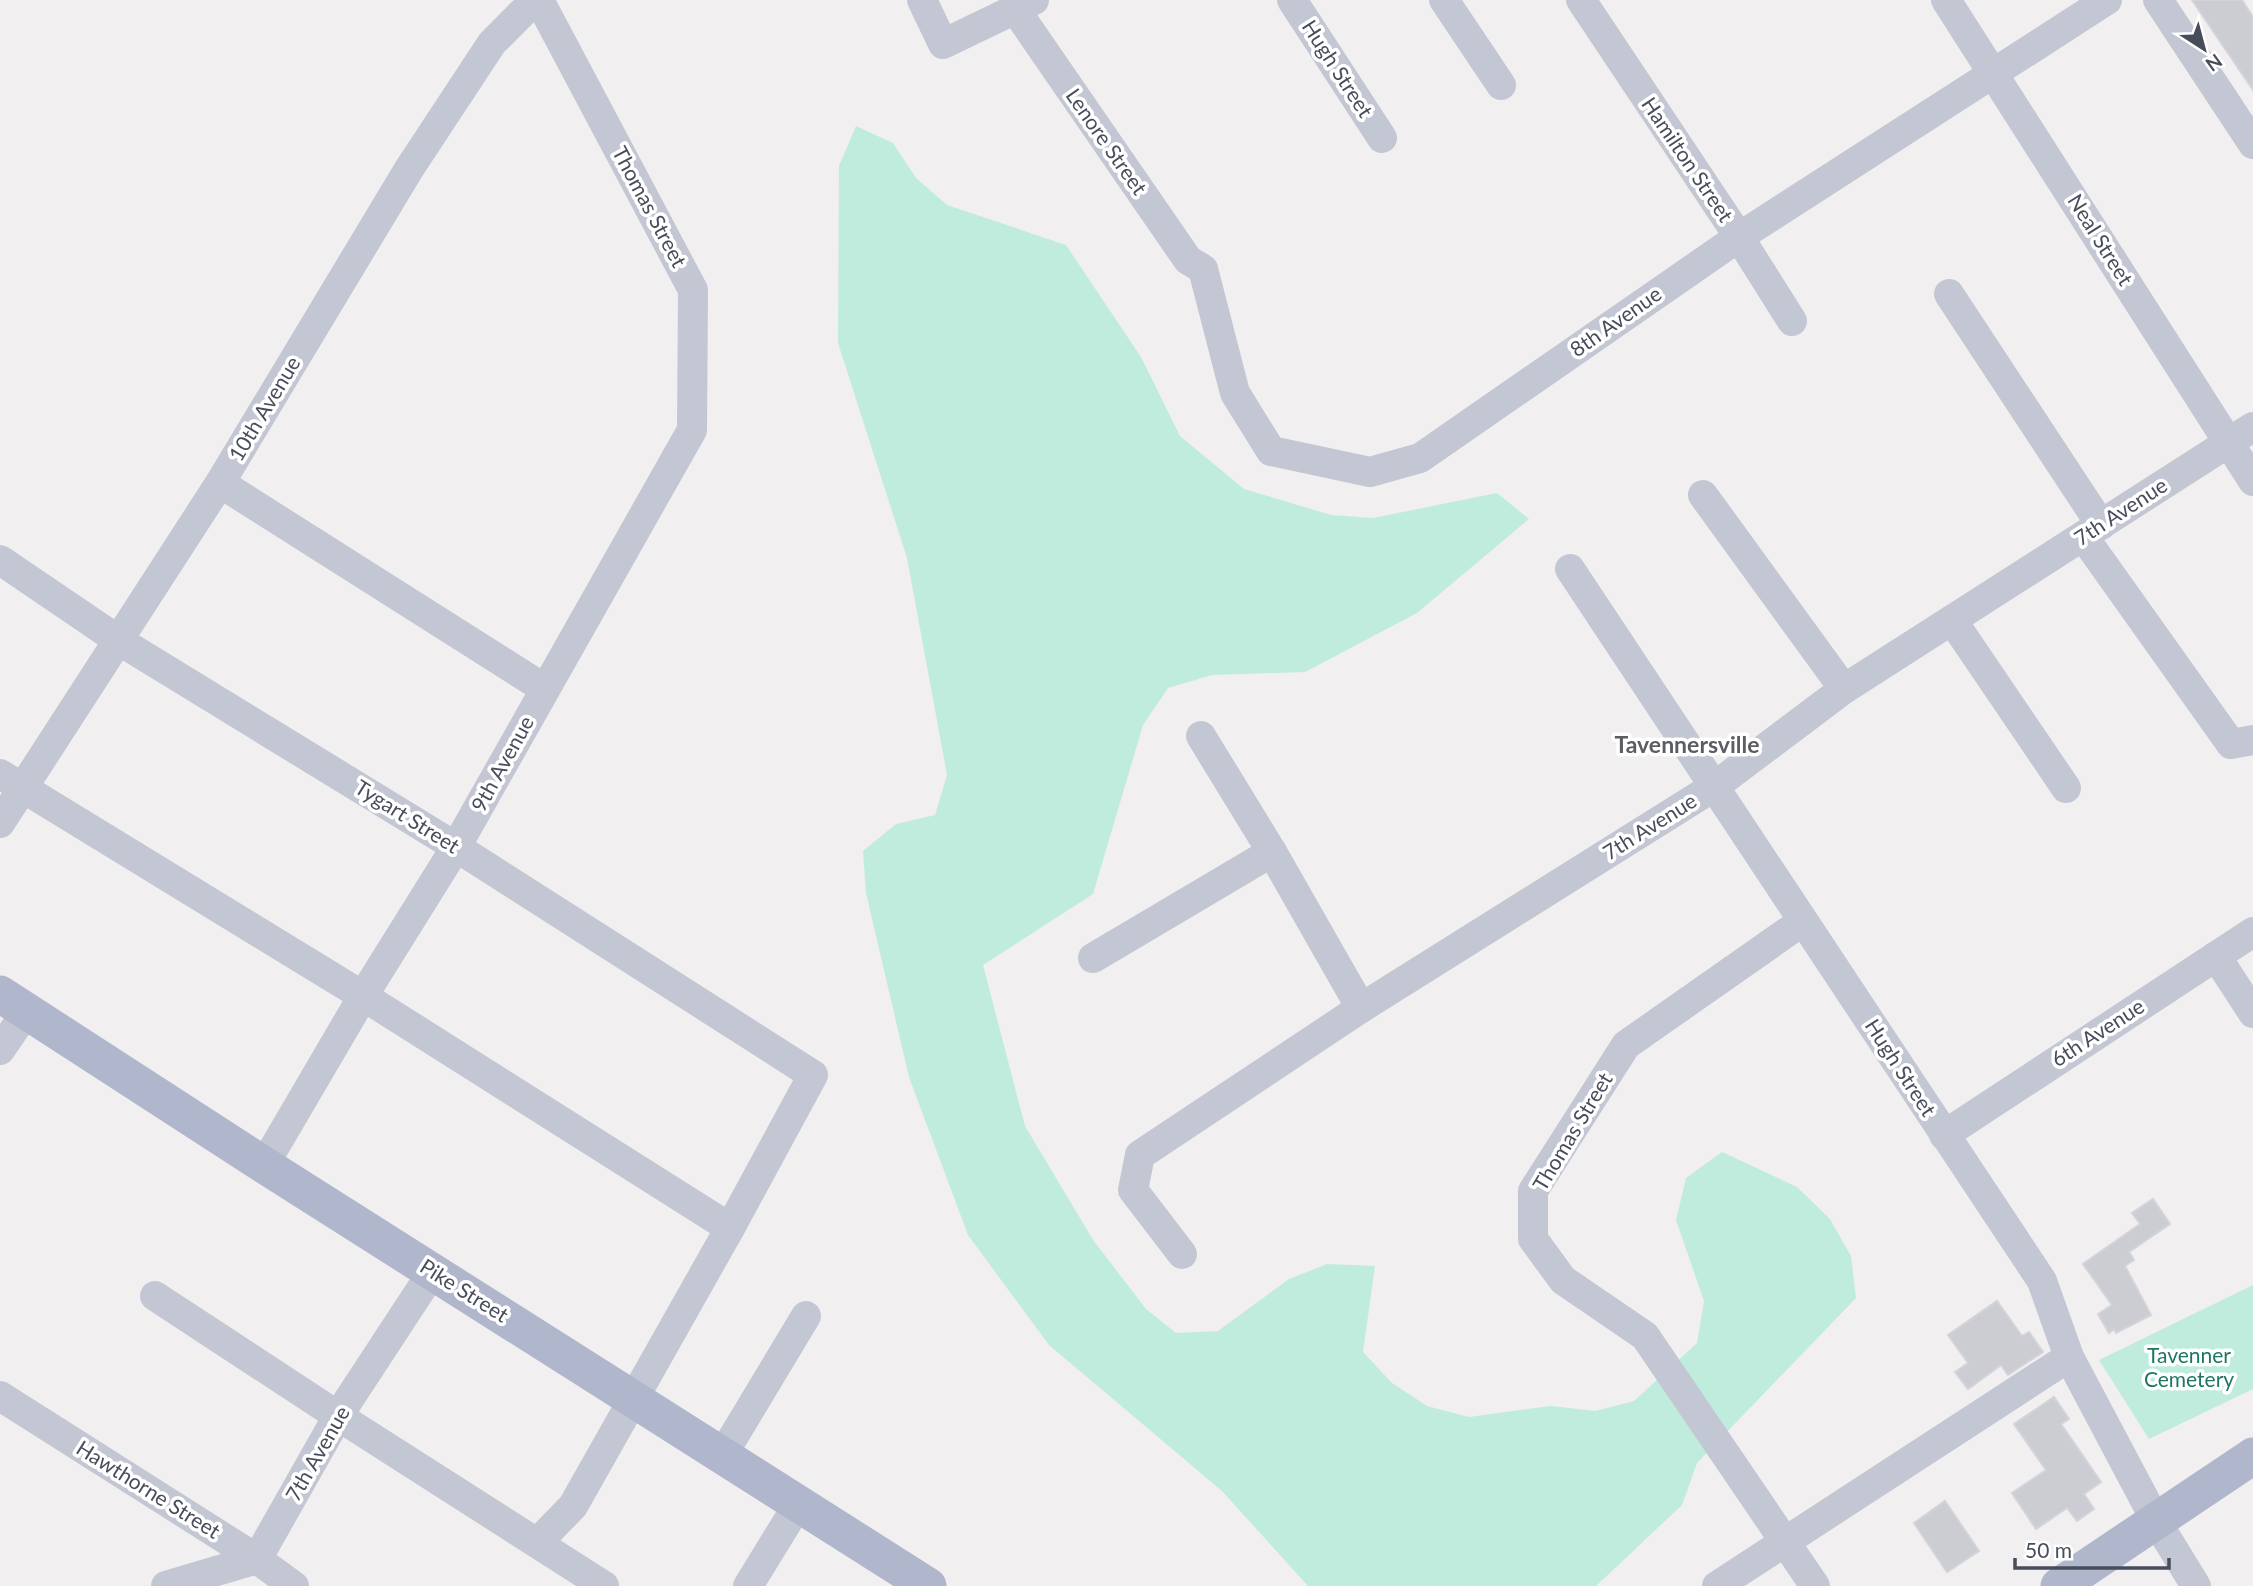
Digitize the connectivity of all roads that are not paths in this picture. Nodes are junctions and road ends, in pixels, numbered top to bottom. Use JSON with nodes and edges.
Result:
{"nodes":[{"id":1,"x":537,"y":0,"type":"edge"},
{"id":2,"x":922,"y":0,"type":"edge"},
{"id":3,"x":1292,"y":0,"type":"edge"},
{"id":4,"x":1444,"y":0,"type":"edge"},
{"id":5,"x":1581,"y":0,"type":"edge"},
{"id":6,"x":1945,"y":0,"type":"edge"},
{"id":7,"x":2107,"y":0,"type":"edge"},
{"id":8,"x":2158,"y":0,"type":"edge"},
{"id":9,"x":1025,"y":4,"type":"edge"},
{"id":10,"x":1994,"y":73,"type":"junction"},
{"id":11,"x":1502,"y":85,"type":"dead end"},
{"id":12,"x":2242,"y":103,"type":"edge"},
{"id":13,"x":1382,"y":138,"type":"dead end"},
{"id":14,"x":2253,"y":144,"type":"edge"},
{"id":15,"x":1739,"y":237,"type":"junction"},
{"id":16,"x":1203,"y":269,"type":"joint"},
{"id":17,"x":1949,"y":295,"type":"dead end"},
{"id":18,"x":1792,"y":321,"type":"dead end"},
{"id":19,"x":2253,"y":427,"type":"edge"},
{"id":20,"x":692,"y":430,"type":"joint"},
{"id":21,"x":2228,"y":443,"type":"junction"},
{"id":22,"x":2253,"y":481,"type":"edge"},
{"id":23,"x":220,"y":483,"type":"junction"},
{"id":24,"x":1703,"y":495,"type":"dead end"},
{"id":25,"x":2092,"y":530,"type":"junction"},
{"id":26,"x":0,"y":560,"type":"edge"},
{"id":27,"x":1570,"y":569,"type":"dead end"},
{"id":28,"x":1952,"y":620,"type":"junction"},
{"id":29,"x":118,"y":640,"type":"junction"},
{"id":30,"x":545,"y":689,"type":"junction"},
{"id":31,"x":1844,"y":689,"type":"junction"},
{"id":32,"x":1201,"y":736,"type":"dead end"},
{"id":33,"x":2253,"y":740,"type":"edge"},
{"id":34,"x":10,"y":781,"type":"edge"},
{"id":35,"x":1715,"y":786,"type":"junction"},
{"id":36,"x":2066,"y":788,"type":"dead end"},
{"id":37,"x":0,"y":822,"type":"edge"},
{"id":38,"x":456,"y":847,"type":"junction"},
{"id":39,"x":1272,"y":852,"type":"junction"},
{"id":40,"x":1804,"y":921,"type":"junction"},
{"id":41,"x":2253,"y":932,"type":"edge"},
{"id":42,"x":2216,"y":956,"type":"junction"},
{"id":43,"x":1093,"y":958,"type":"dead end"},
{"id":44,"x":363,"y":996,"type":"junction"},
{"id":45,"x":13,"y":1003,"type":"edge"},
{"id":46,"x":1361,"y":1009,"type":"junction"},
{"id":47,"x":2253,"y":1013,"type":"edge"},
{"id":48,"x":0,"y":1051,"type":"edge"},
{"id":49,"x":1944,"y":1135,"type":"junction"},
{"id":50,"x":264,"y":1165,"type":"junction"},
{"id":51,"x":730,"y":1228,"type":"junction"},
{"id":52,"x":1182,"y":1254,"type":"dead end"},
{"id":53,"x":433,"y":1271,"type":"junction"},
{"id":54,"x":155,"y":1296,"type":"dead end"},
{"id":55,"x":806,"y":1316,"type":"dead end"},
{"id":56,"x":2069,"y":1357,"type":"junction"},
{"id":57,"x":0,"y":1396,"type":"edge"},
{"id":58,"x":634,"y":1398,"type":"junction"},
{"id":59,"x":338,"y":1416,"type":"junction"},
{"id":60,"x":723,"y":1454,"type":"junction"},
{"id":61,"x":2253,"y":1456,"type":"edge"},
{"id":62,"x":799,"y":1503,"type":"junction"},
{"id":63,"x":2156,"y":1521,"type":"junction"},
{"id":64,"x":1785,"y":1540,"type":"junction"},
{"id":65,"x":537,"y":1543,"type":"junction"},
{"id":66,"x":261,"y":1573,"type":"edge"},
{"id":67,"x":166,"y":1586,"type":"edge"},
{"id":68,"x":294,"y":1586,"type":"edge"},
{"id":69,"x":604,"y":1586,"type":"edge"},
{"id":70,"x":748,"y":1586,"type":"edge"},
{"id":71,"x":928,"y":1586,"type":"edge"},
{"id":72,"x":1717,"y":1586,"type":"edge"},
{"id":73,"x":1815,"y":1586,"type":"edge"},
{"id":74,"x":2059,"y":1586,"type":"edge"},
{"id":75,"x":2196,"y":1586,"type":"edge"}],
"edges":[{"from":1,"to":20,"type":"street","name":"Thomas Street"},
{"from":1,"to":23,"type":"street","name":"10th Avenue"},
{"from":2,"to":9,"type":"street"},
{"from":3,"to":13,"type":"street","name":"Hugh Street"},
{"from":4,"to":11,"type":"street"},
{"from":5,"to":15,"type":"street","name":"Hamilton Street"},
{"from":6,"to":10,"type":"street","name":"Neal Street"},
{"from":7,"to":10,"type":"street","name":"8th Avenue"},
{"from":8,"to":12,"type":"street"},
{"from":9,"to":16,"type":"street","name":"Lenore Street"},
{"from":10,"to":15,"type":"street","name":"8th Avenue"},
{"from":10,"to":21,"type":"street","name":"Neal Street"},
{"from":12,"to":14,"type":"street"},
{"from":15,"to":16,"type":"street","name":"8th Avenue"},
{"from":15,"to":18,"type":"street","name":"Hamilton Street"},
{"from":17,"to":25,"type":"street"},
{"from":19,"to":21,"type":"street","name":"7th Avenue"},
{"from":20,"to":30,"type":"street","name":"9th Avenue"},
{"from":21,"to":22,"type":"street","name":"Neal Street"},
{"from":21,"to":25,"type":"street","name":"7th Avenue"},
{"from":23,"to":29,"type":"street","name":"10th Avenue"},
{"from":23,"to":30,"type":"street"},
{"from":24,"to":31,"type":"street"},
{"from":25,"to":28,"type":"street","name":"7th Avenue"},
{"from":25,"to":33,"type":"street"},
{"from":26,"to":29,"type":"street","name":"Tygart Street"},
{"from":27,"to":35,"type":"street","name":"Hugh Street"},
{"from":28,"to":31,"type":"street","name":"7th Avenue"},
{"from":28,"to":36,"type":"street"},
{"from":29,"to":34,"type":"street","name":"10th Avenue"},
{"from":29,"to":38,"type":"street","name":"Tygart Street"},
{"from":30,"to":38,"type":"street","name":"9th Avenue"},
{"from":31,"to":35,"type":"street","name":"7th Avenue"},
{"from":32,"to":39,"type":"street"},
{"from":34,"to":37,"type":"street","name":"10th Avenue"},
{"from":34,"to":44,"type":"street"},
{"from":35,"to":40,"type":"street","name":"Hugh Street"},
{"from":35,"to":46,"type":"street","name":"7th Avenue"},
{"from":38,"to":44,"type":"street","name":"9th Avenue"},
{"from":38,"to":51,"type":"street","name":"Tygart Street"},
{"from":39,"to":43,"type":"street"},
{"from":39,"to":46,"type":"street"},
{"from":40,"to":49,"type":"street","name":"Hugh Street"},
{"from":40,"to":64,"type":"street","name":"Thomas Street"},
{"from":41,"to":42,"type":"street","name":"6th Avenue"},
{"from":42,"to":47,"type":"street"},
{"from":42,"to":49,"type":"street","name":"6th Avenue"},
{"from":44,"to":50,"type":"street","name":"9th Avenue"},
{"from":44,"to":51,"type":"street"},
{"from":45,"to":48,"type":"street"},
{"from":45,"to":50,"type":"main road","name":"Pike Street"},
{"from":46,"to":52,"type":"street","name":"7th Avenue"},
{"from":49,"to":56,"type":"street","name":"Hugh Street"},
{"from":50,"to":53,"type":"main road","name":"Pike Street"},
{"from":51,"to":58,"type":"street"},
{"from":53,"to":58,"type":"main road","name":"Pike Street"},
{"from":53,"to":59,"type":"street","name":"7th Avenue"},
{"from":54,"to":59,"type":"street"},
{"from":55,"to":60,"type":"street"},
{"from":56,"to":63,"type":"street","name":"Hugh Street"},
{"from":56,"to":64,"type":"street"},
{"from":57,"to":66,"type":"street","name":"Hawthorne Street"},
{"from":58,"to":60,"type":"main road","name":"Pike Street"},
{"from":58,"to":65,"type":"street"},
{"from":59,"to":65,"type":"street"},
{"from":59,"to":66,"type":"street","name":"7th Avenue"},
{"from":60,"to":62,"type":"main road","name":"Pike Street"},
{"from":61,"to":63,"type":"main road"},
{"from":62,"to":70,"type":"street"},
{"from":62,"to":71,"type":"main road","name":"Pike Street"},
{"from":63,"to":74,"type":"main road"},
{"from":63,"to":75,"type":"street","name":"Hugh Street"},
{"from":64,"to":72,"type":"street"},
{"from":64,"to":73,"type":"street","name":"Thomas Street"},
{"from":65,"to":69,"type":"street"},
{"from":66,"to":67,"type":"street"},
{"from":66,"to":68,"type":"street","name":"Hawthorne Street"}]}
